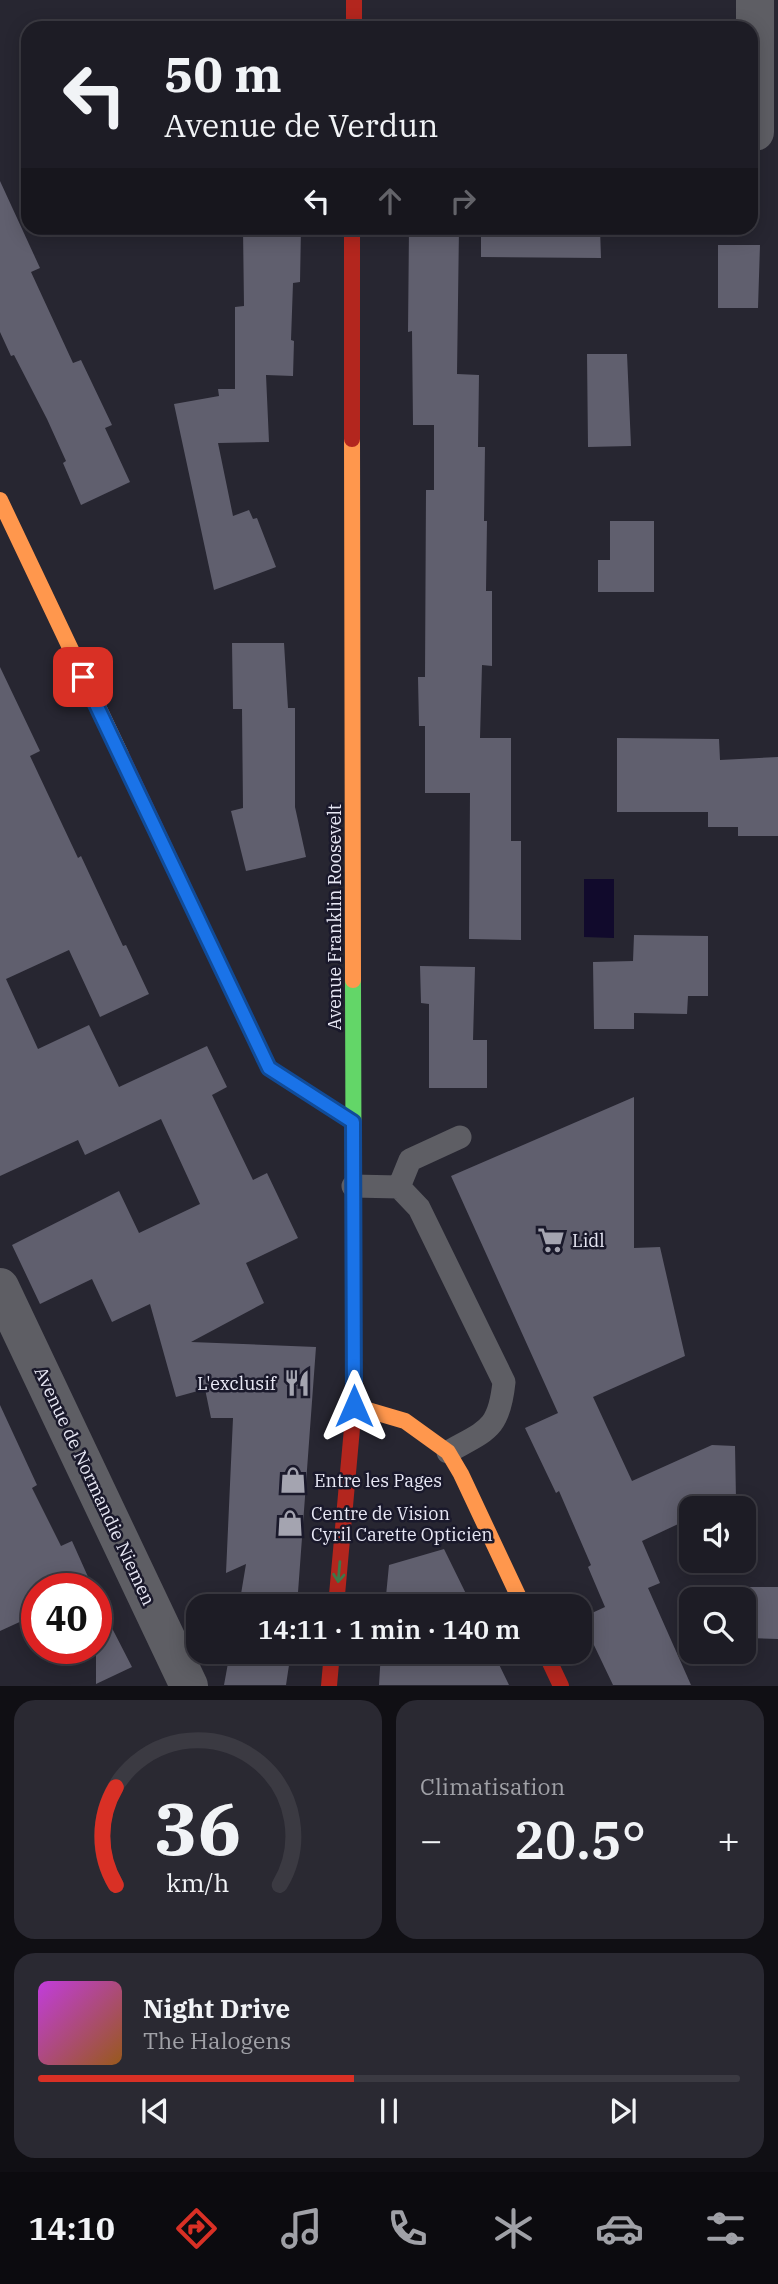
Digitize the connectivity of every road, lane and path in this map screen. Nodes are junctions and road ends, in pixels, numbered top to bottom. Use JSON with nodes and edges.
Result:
{"nodes":[{"id":1,"x":354,"y":0,"type":"edge"},
{"id":2,"x":755,"y":0,"type":"edge"},
{"id":3,"x":354,"y":21,"type":"edge"},
{"id":4,"x":756,"y":21,"type":"edge"},
{"id":5,"x":758,"y":66,"type":"edge"},
{"id":6,"x":761,"y":132,"type":"edge"},
{"id":7,"x":352,"y":235,"type":"edge"},
{"id":8,"x":0,"y":500,"type":"edge"},
{"id":9,"x":353,"y":1122,"type":"junction"},
{"id":10,"x":460,"y":1137,"type":"dead end"},
{"id":11,"x":353,"y":1186,"type":"junction"},
{"id":12,"x":398,"y":1187,"type":"junction"},
{"id":13,"x":0,"y":1287,"type":"edge"},
{"id":14,"x":354,"y":1406,"type":"junction"},
{"id":15,"x":449,"y":1452,"type":"junction"},
{"id":16,"x":337,"y":1594,"type":"edge"},
{"id":17,"x":517,"y":1594,"type":"edge"},
{"id":18,"x":331,"y":1664,"type":"edge"},
{"id":19,"x":551,"y":1664,"type":"edge"},
{"id":20,"x":189,"y":1685,"type":"edge"},
{"id":21,"x":329,"y":1685,"type":"edge"},
{"id":22,"x":561,"y":1685,"type":"edge"}],
"edges":[{"from":1,"to":3,"type":"street"},
{"from":2,"to":4,"type":"street"},
{"from":5,"to":6,"type":"street"},
{"from":7,"to":9,"type":"street","name":"Avenue Franklin Roosevelt"},
{"from":8,"to":9,"type":"street"},
{"from":9,"to":11,"type":"street","name":"Avenue Franklin Roosevelt"},
{"from":10,"to":12,"type":"lane"},
{"from":11,"to":12,"type":"lane"},
{"from":11,"to":14,"type":"street","name":"Avenue Franklin Roosevelt"},
{"from":12,"to":15,"type":"lane"},
{"from":13,"to":20,"type":"street","name":"Avenue de Normandie Niemen"},
{"from":14,"to":15,"type":"street"},
{"from":14,"to":16,"type":"street","name":"Avenue Franklin Roosevelt","one_way":true},
{"from":15,"to":17,"type":"street"},
{"from":18,"to":21,"type":"street"},
{"from":19,"to":22,"type":"street"}]}
